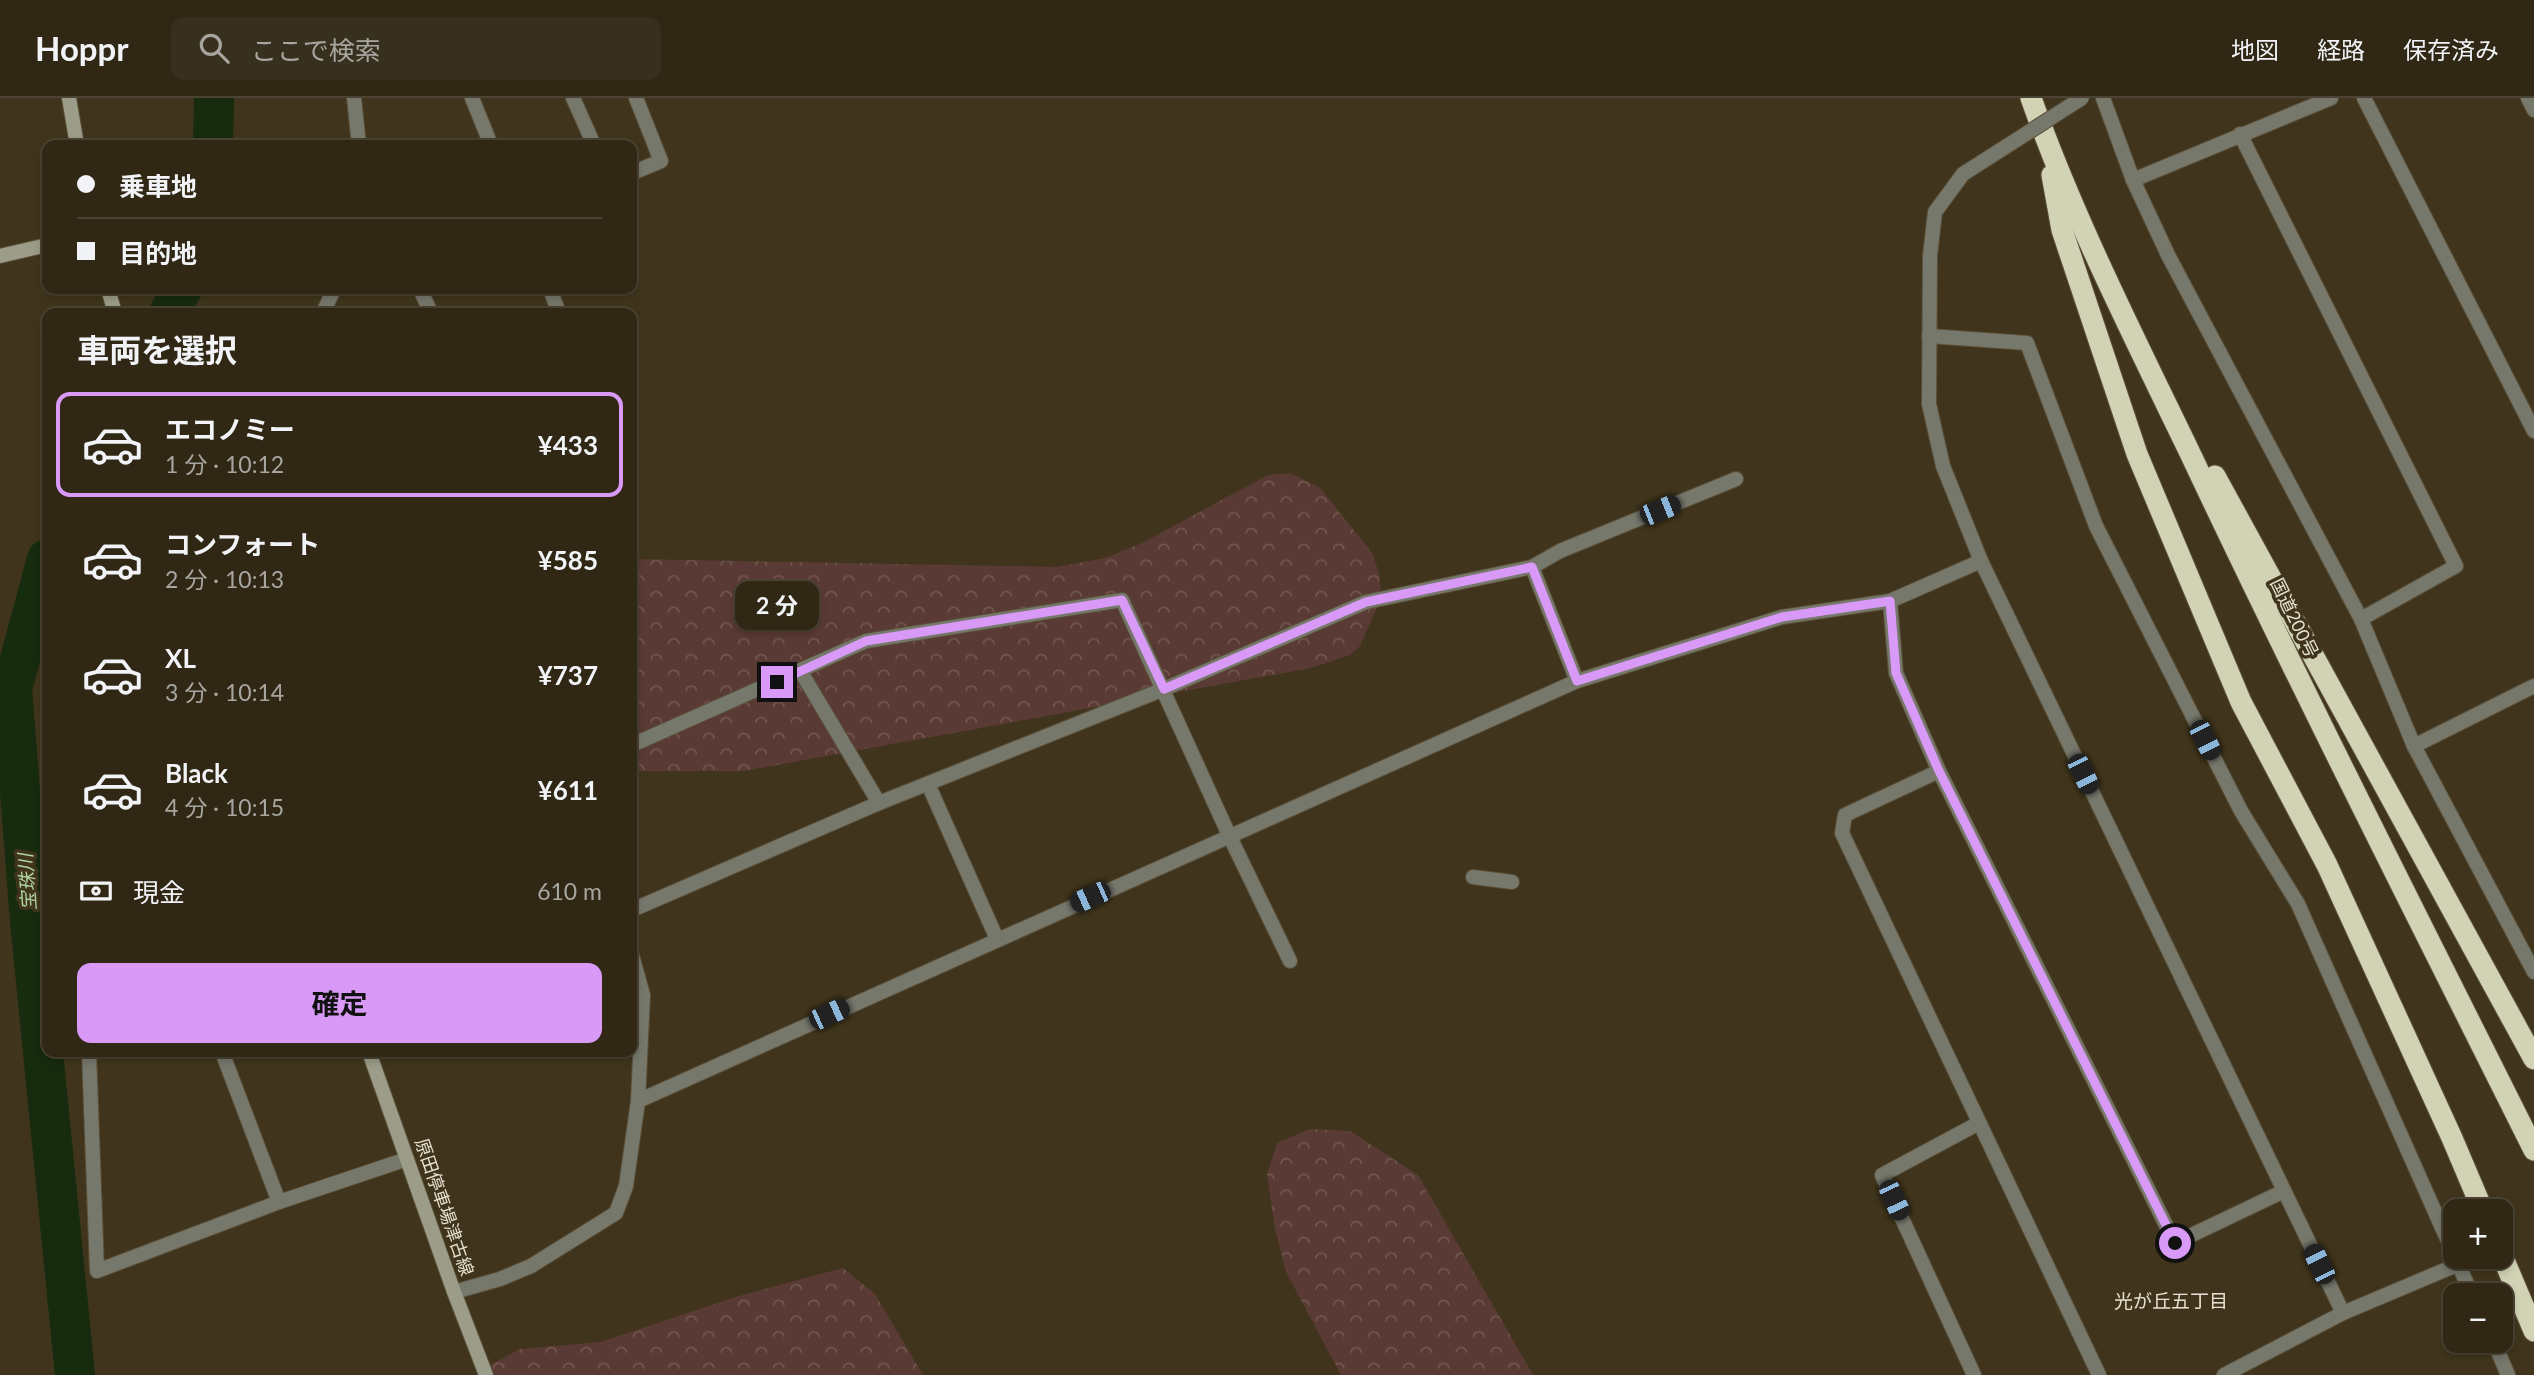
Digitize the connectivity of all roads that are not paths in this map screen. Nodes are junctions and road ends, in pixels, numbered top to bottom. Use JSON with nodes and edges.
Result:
{"nodes":[{"id":1,"x":69,"y":98,"type":"edge"},
{"id":2,"x":354,"y":98,"type":"edge"},
{"id":3,"x":472,"y":98,"type":"edge"},
{"id":4,"x":573,"y":98,"type":"edge"},
{"id":5,"x":636,"y":98,"type":"edge"},
{"id":6,"x":2031,"y":98,"type":"edge"},
{"id":7,"x":2082,"y":98,"type":"edge"},
{"id":8,"x":2103,"y":98,"type":"edge"},
{"id":9,"x":2331,"y":98,"type":"edge"},
{"id":10,"x":2364,"y":98,"type":"edge"},
{"id":11,"x":2528,"y":98,"type":"edge"},
{"id":12,"x":2534,"y":110,"type":"edge"},
{"id":13,"x":2240,"y":134,"type":"junction"},
{"id":14,"x":76,"y":140,"type":"edge"},
{"id":15,"x":358,"y":140,"type":"edge"},
{"id":16,"x":489,"y":140,"type":"edge"},
{"id":17,"x":592,"y":140,"type":"edge"},
{"id":18,"x":2047,"y":143,"type":"junction"},
{"id":19,"x":637,"y":171,"type":"edge"},
{"id":20,"x":2133,"y":180,"type":"junction"},
{"id":21,"x":42,"y":246,"type":"edge"},
{"id":22,"x":0,"y":256,"type":"edge"},
{"id":23,"x":2122,"y":309,"type":"junction"},
{"id":24,"x":1929,"y":336,"type":"junction"},
{"id":25,"x":2534,"y":431,"type":"edge"},
{"id":26,"x":1736,"y":479,"type":"dead end"},
{"id":27,"x":1981,"y":561,"type":"junction"},
{"id":28,"x":1532,"y":567,"type":"junction"},
{"id":29,"x":1890,"y":601,"type":"junction"},
{"id":30,"x":2361,"y":619,"type":"junction"},
{"id":31,"x":801,"y":671,"type":"junction"},
{"id":32,"x":1577,"y":681,"type":"junction"},
{"id":33,"x":2534,"y":686,"type":"edge"},
{"id":34,"x":1164,"y":689,"type":"junction"},
{"id":35,"x":637,"y":743,"type":"edge"},
{"id":36,"x":2414,"y":746,"type":"junction"},
{"id":37,"x":1939,"y":771,"type":"junction"},
{"id":38,"x":928,"y":784,"type":"junction"},
{"id":39,"x":879,"y":803,"type":"junction"},
{"id":40,"x":1229,"y":835,"type":"junction"},
{"id":41,"x":1473,"y":877,"type":"dead end"},
{"id":42,"x":1512,"y":882,"type":"dead end"},
{"id":43,"x":637,"y":908,"type":"edge"},
{"id":44,"x":997,"y":939,"type":"junction"},
{"id":45,"x":1290,"y":961,"type":"dead end"},
{"id":46,"x":2534,"y":972,"type":"edge"},
{"id":47,"x":637,"y":973,"type":"edge"},
{"id":48,"x":89,"y":1057,"type":"edge"},
{"id":49,"x":224,"y":1057,"type":"edge"},
{"id":50,"x":371,"y":1057,"type":"edge"},
{"id":51,"x":2534,"y":1059,"type":"edge"},
{"id":52,"x":638,"y":1101,"type":"junction"},
{"id":53,"x":1979,"y":1124,"type":"junction"},
{"id":54,"x":2534,"y":1150,"type":"edge"},
{"id":55,"x":407,"y":1159,"type":"junction"},
{"id":56,"x":2284,"y":1191,"type":"junction"},
{"id":57,"x":2478,"y":1199,"type":"edge"},
{"id":58,"x":279,"y":1202,"type":"junction"},
{"id":59,"x":2443,"y":1228,"type":"edge"},
{"id":60,"x":2447,"y":1269,"type":"edge"},
{"id":61,"x":2508,"y":1269,"type":"edge"},
{"id":62,"x":454,"y":1292,"type":"junction"},
{"id":63,"x":2343,"y":1312,"type":"junction"},
{"id":64,"x":2534,"y":1331,"type":"edge"},
{"id":65,"x":2499,"y":1353,"type":"edge"},
{"id":66,"x":486,"y":1375,"type":"edge"},
{"id":67,"x":1974,"y":1375,"type":"edge"},
{"id":68,"x":2099,"y":1375,"type":"edge"},
{"id":69,"x":2224,"y":1375,"type":"edge"},
{"id":70,"x":2508,"y":1375,"type":"edge"}],
"edges":[{"from":1,"to":14,"type":"main road"},
{"from":2,"to":15,"type":"street"},
{"from":3,"to":16,"type":"street"},
{"from":4,"to":17,"type":"street"},
{"from":5,"to":19,"type":"street"},
{"from":6,"to":18,"type":"highway","name":"国道200号"},
{"from":7,"to":24,"type":"street","bridge":true},
{"from":8,"to":20,"type":"street"},
{"from":9,"to":13,"type":"street"},
{"from":10,"to":25,"type":"street"},
{"from":11,"to":12,"type":"street"},
{"from":13,"to":20,"type":"street"},
{"from":13,"to":30,"type":"street"},
{"from":18,"to":23,"type":"highway","name":"国道200号"},
{"from":18,"to":57,"type":"highway"},
{"from":20,"to":30,"type":"street"},
{"from":21,"to":22,"type":"main road"},
{"from":23,"to":51,"type":"highway"},
{"from":23,"to":54,"type":"highway","name":"国道200号"},
{"from":24,"to":27,"type":"street"},
{"from":24,"to":59,"type":"street"},
{"from":26,"to":28,"type":"street"},
{"from":27,"to":29,"type":"street"},
{"from":27,"to":56,"type":"street"},
{"from":28,"to":32,"type":"street"},
{"from":28,"to":34,"type":"street"},
{"from":29,"to":32,"type":"street"},
{"from":29,"to":37,"type":"street"},
{"from":30,"to":36,"type":"street"},
{"from":31,"to":34,"type":"street"},
{"from":31,"to":35,"type":"street"},
{"from":31,"to":39,"type":"street"},
{"from":32,"to":40,"type":"street"},
{"from":33,"to":36,"type":"street"},
{"from":34,"to":38,"type":"street"},
{"from":34,"to":40,"type":"street"},
{"from":36,"to":46,"type":"street"},
{"from":37,"to":53,"type":"street"},
{"from":37,"to":56,"type":"street"},
{"from":38,"to":39,"type":"street"},
{"from":38,"to":44,"type":"street"},
{"from":39,"to":43,"type":"street"},
{"from":40,"to":44,"type":"street"},
{"from":40,"to":45,"type":"street"},
{"from":41,"to":42,"type":"street"},
{"from":44,"to":52,"type":"street"},
{"from":47,"to":52,"type":"street"},
{"from":48,"to":58,"type":"street"},
{"from":49,"to":58,"type":"street"},
{"from":50,"to":55,"type":"main road","name":"原田停車場津古線"},
{"from":52,"to":62,"type":"street"},
{"from":53,"to":67,"type":"street"},
{"from":53,"to":68,"type":"street"},
{"from":55,"to":58,"type":"street"},
{"from":55,"to":62,"type":"main road","name":"原田停車場津古線"},
{"from":56,"to":63,"type":"street"},
{"from":60,"to":63,"type":"street"},
{"from":61,"to":64,"type":"highway"},
{"from":62,"to":66,"type":"main road","name":"原田停車場津古線"},
{"from":63,"to":69,"type":"street"},
{"from":65,"to":70,"type":"street"}]}
